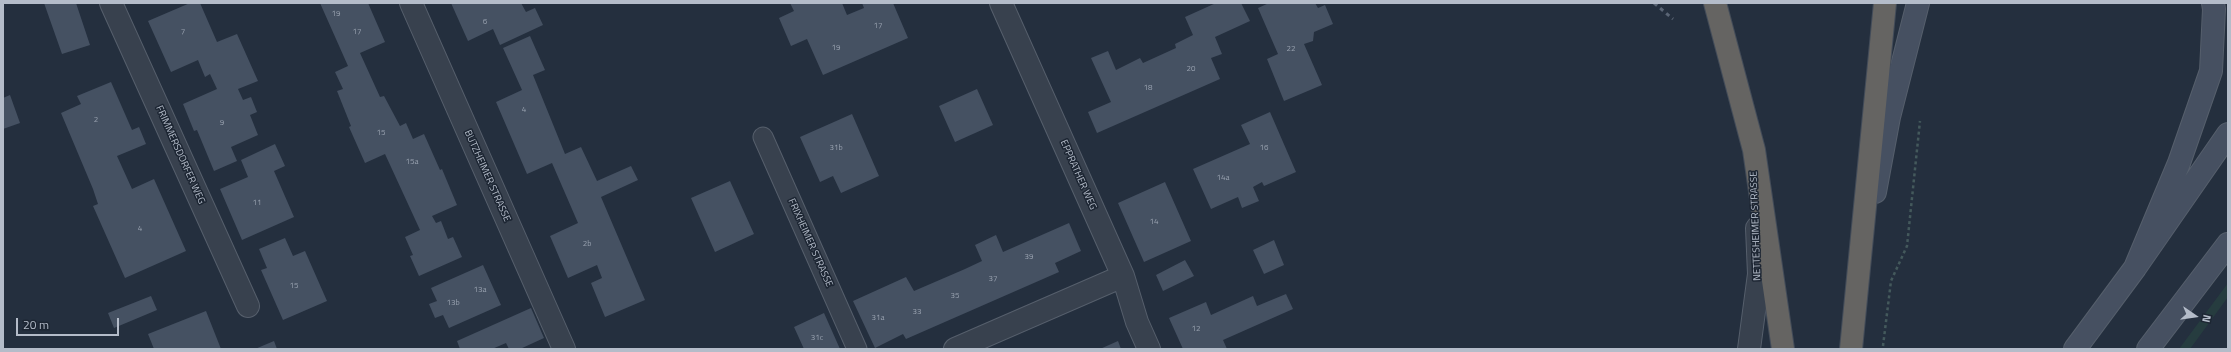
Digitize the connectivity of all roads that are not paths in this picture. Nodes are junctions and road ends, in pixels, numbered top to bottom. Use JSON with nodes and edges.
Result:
{"nodes":[{"id":1,"x":111,"y":3,"type":"edge"},
{"id":2,"x":411,"y":3,"type":"edge"},
{"id":3,"x":1001,"y":3,"type":"edge"},
{"id":4,"x":1715,"y":3,"type":"edge"},
{"id":5,"x":1885,"y":3,"type":"edge"},
{"id":6,"x":1918,"y":3,"type":"edge"},
{"id":7,"x":2213,"y":3,"type":"edge"},
{"id":8,"x":2228,"y":134,"type":"edge"},
{"id":9,"x":763,"y":138,"type":"dead end"},
{"id":10,"x":1754,"y":150,"type":"junction"},
{"id":11,"x":2228,"y":244,"type":"edge"},
{"id":12,"x":2135,"y":268,"type":"junction"},
{"id":13,"x":1123,"y":276,"type":"junction"},
{"id":14,"x":1858,"y":276,"type":"junction"},
{"id":15,"x":248,"y":306,"type":"dead end"},
{"id":16,"x":564,"y":349,"type":"edge"},
{"id":17,"x":857,"y":349,"type":"edge"},
{"id":18,"x":956,"y":349,"type":"edge"},
{"id":19,"x":1149,"y":349,"type":"edge"},
{"id":20,"x":1749,"y":349,"type":"edge"},
{"id":21,"x":1783,"y":349,"type":"edge"},
{"id":22,"x":1851,"y":349,"type":"edge"},
{"id":23,"x":2075,"y":349,"type":"edge"},
{"id":24,"x":2148,"y":349,"type":"edge"}],
"edges":[{"from":1,"to":15,"type":"street","name":"FRIMMERSDORFER WEG"},
{"from":2,"to":16,"type":"street","name":"BUTZHEIMER STRASSE"},
{"from":3,"to":13,"type":"street","name":"EPPRATHER WEG"},
{"from":4,"to":10,"type":"highway"},
{"from":5,"to":14,"type":"highway"},
{"from":6,"to":14,"type":"main road"},
{"from":7,"to":12,"type":"main road"},
{"from":8,"to":12,"type":"main road"},
{"from":9,"to":17,"type":"lane","name":"FRIXHEIMER STRASSE"},
{"from":10,"to":20,"type":"street","name":"NETTESHEIMER STRASSE"},
{"from":10,"to":21,"type":"highway"},
{"from":11,"to":24,"type":"main road"},
{"from":12,"to":23,"type":"main road"},
{"from":13,"to":18,"type":"street"},
{"from":13,"to":19,"type":"street","name":"EPPRATHER WEG"},
{"from":14,"to":22,"type":"highway"}]}
